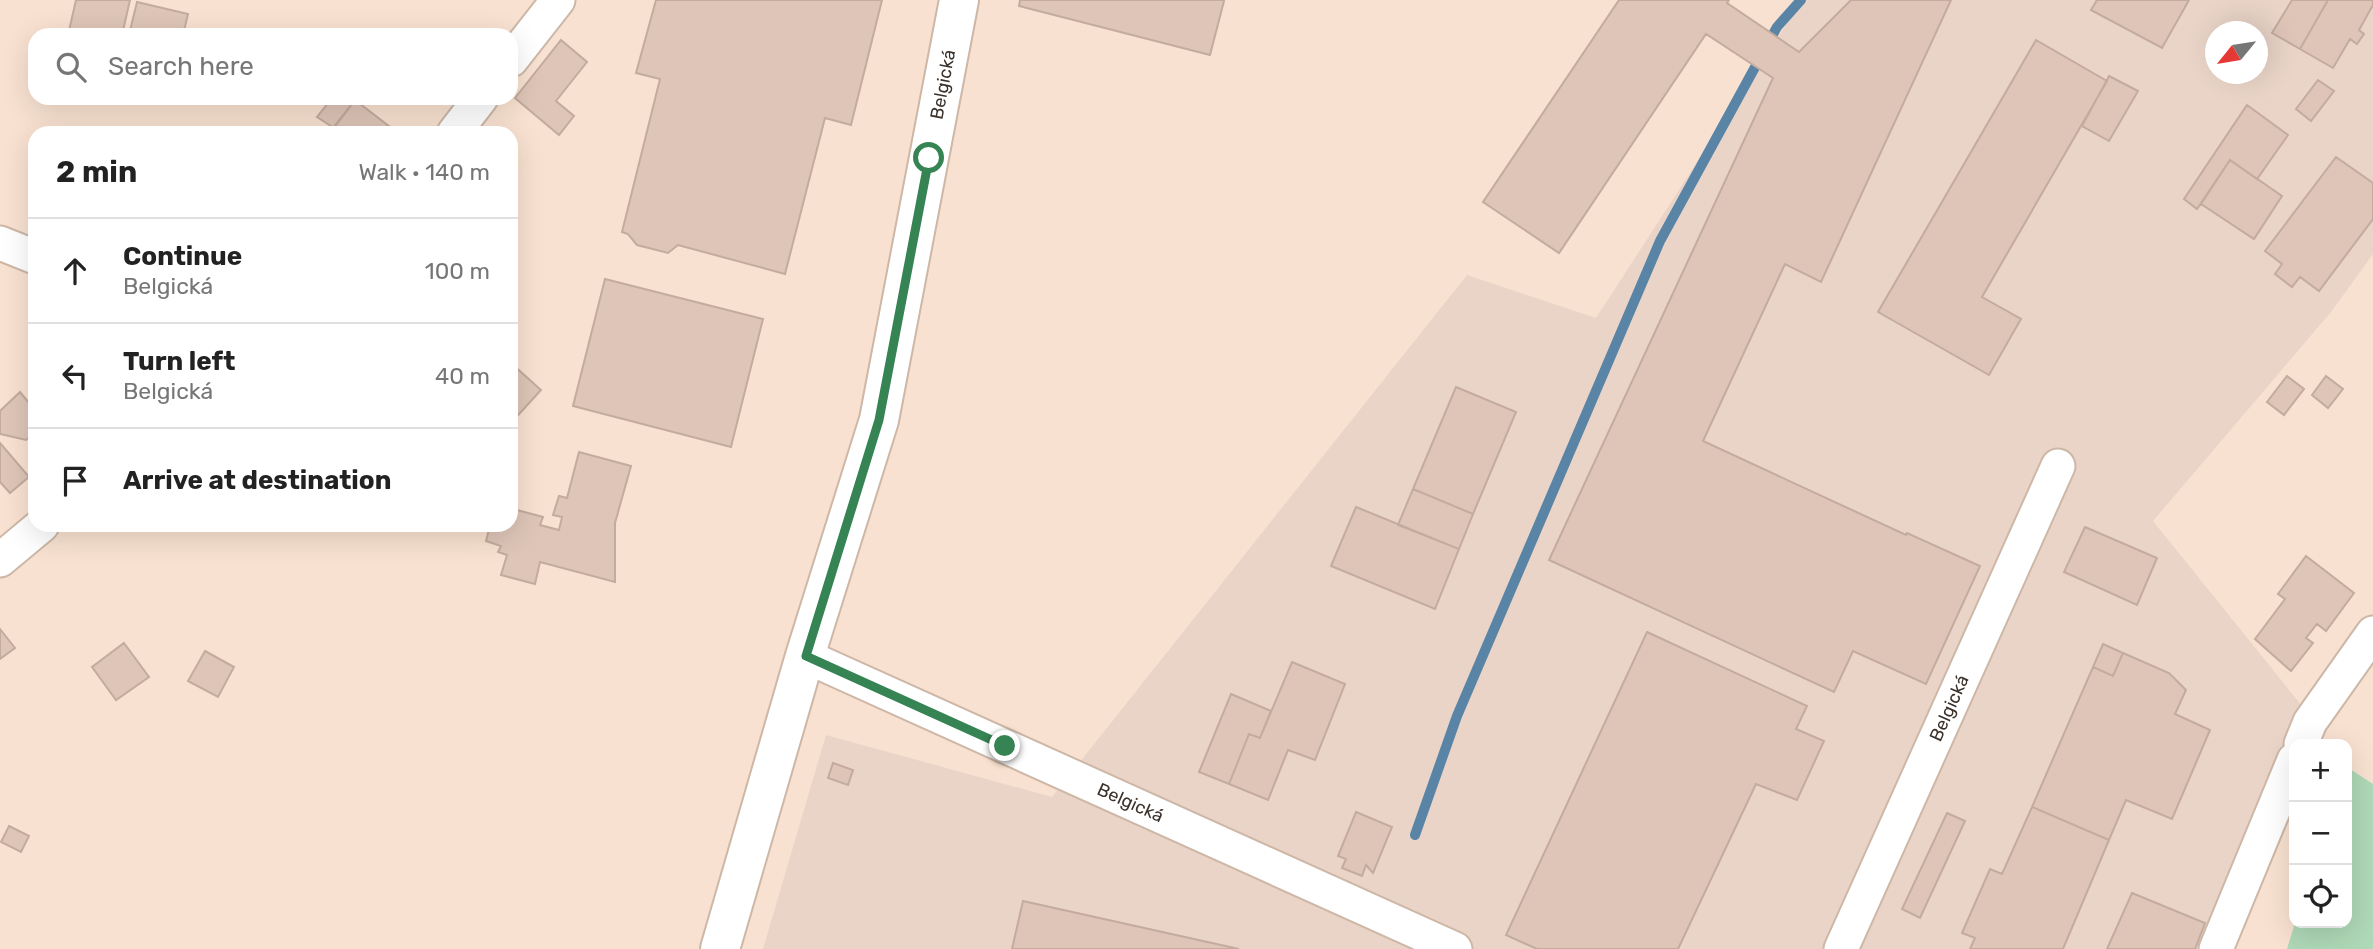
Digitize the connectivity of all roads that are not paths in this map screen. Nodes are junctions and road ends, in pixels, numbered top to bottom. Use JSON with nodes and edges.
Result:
{"nodes":[{"id":1,"x":558,"y":0,"type":"edge"},
{"id":2,"x":959,"y":0,"type":"edge"},
{"id":3,"x":518,"y":51,"type":"edge"},
{"id":4,"x":476,"y":105,"type":"edge"},
{"id":5,"x":459,"y":126,"type":"edge"},
{"id":6,"x":0,"y":243,"type":"edge"},
{"id":7,"x":28,"y":254,"type":"edge"},
{"id":8,"x":2058,"y":466,"type":"dead end"},
{"id":9,"x":34,"y":532,"type":"edge"},
{"id":10,"x":0,"y":560,"type":"edge"},
{"id":11,"x":2373,"y":633,"type":"edge"},
{"id":12,"x":806,"y":656,"type":"junction"},
{"id":13,"x":2303,"y":739,"type":"edge"},
{"id":14,"x":2289,"y":772,"type":"edge"},
{"id":15,"x":720,"y":949,"type":"edge"},
{"id":16,"x":1455,"y":949,"type":"edge"},
{"id":17,"x":1842,"y":949,"type":"edge"},
{"id":18,"x":2216,"y":949,"type":"edge"}],
"edges":[{"from":1,"to":3,"type":"street"},
{"from":2,"to":12,"type":"street","name":"Belgická"},
{"from":4,"to":5,"type":"street"},
{"from":6,"to":7,"type":"street"},
{"from":8,"to":17,"type":"street","name":"Belgická"},
{"from":9,"to":10,"type":"street"},
{"from":11,"to":13,"type":"street"},
{"from":12,"to":15,"type":"street","name":"Belgická"},
{"from":12,"to":16,"type":"street","name":"Belgická"},
{"from":14,"to":18,"type":"street"}]}
